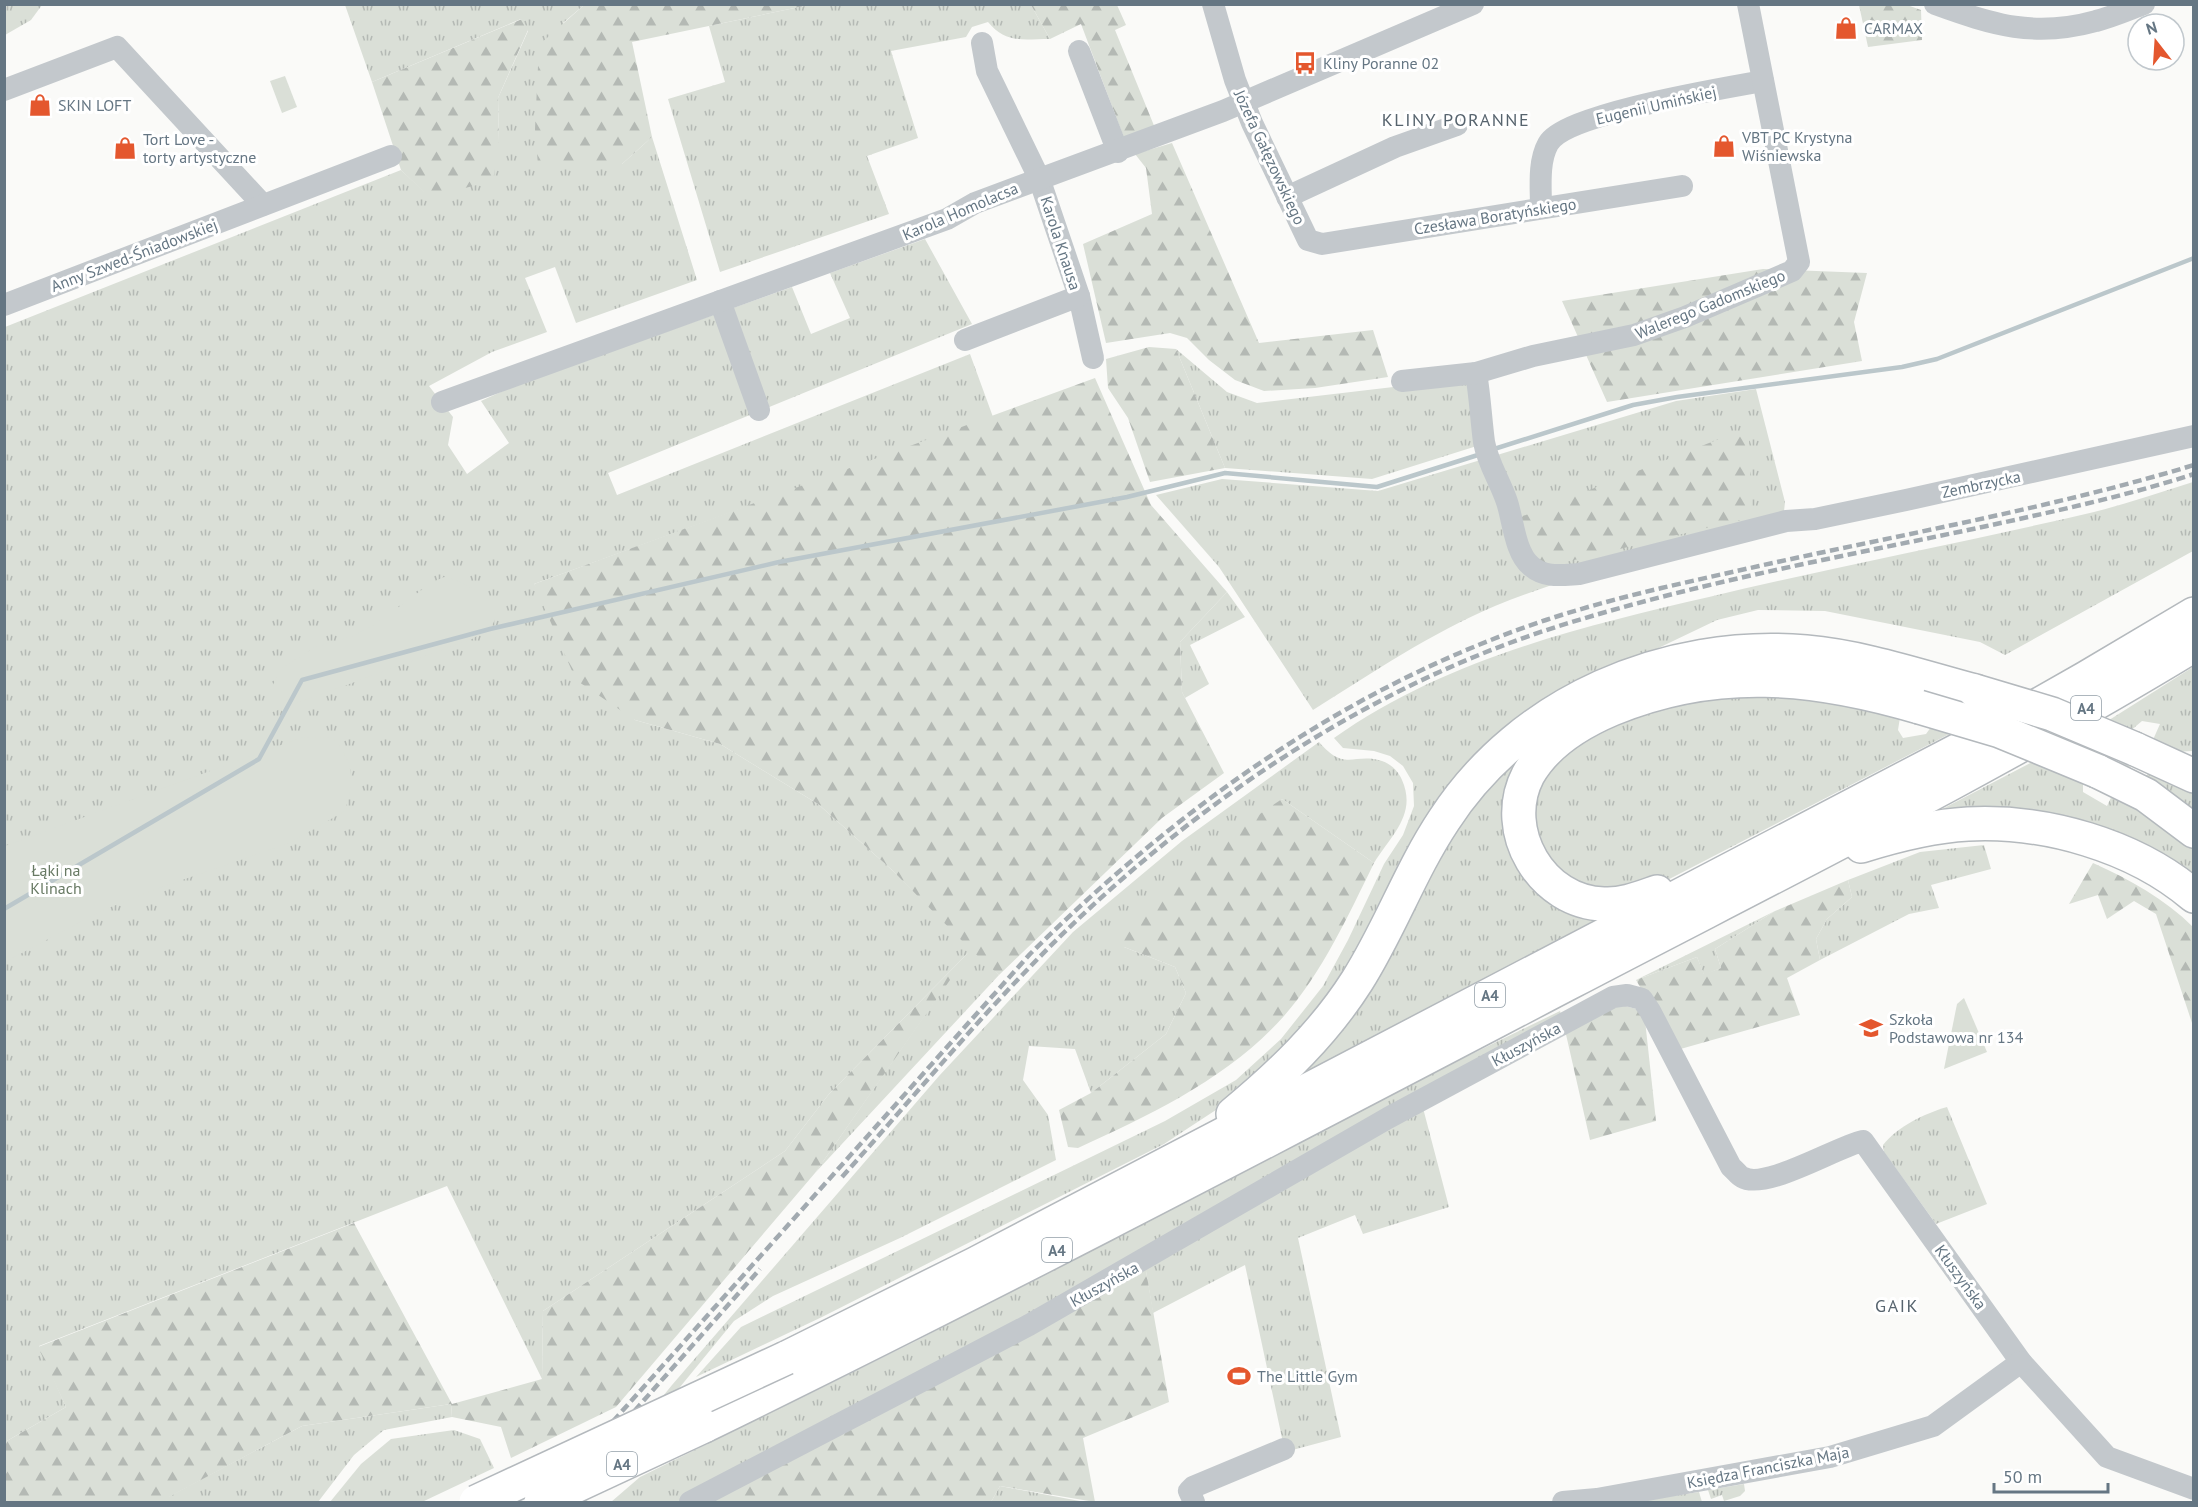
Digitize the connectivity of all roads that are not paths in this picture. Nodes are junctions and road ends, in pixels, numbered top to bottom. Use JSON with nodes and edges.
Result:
{"nodes":[{"id":1,"x":1473,"y":4,"type":"edge"},
{"id":2,"x":1748,"y":4,"type":"edge"},
{"id":3,"x":1935,"y":4,"type":"edge"},
{"id":4,"x":2144,"y":4,"type":"edge"},
{"id":5,"x":1219,"y":6,"type":"edge"},
{"id":6,"x":982,"y":43,"type":"dead end"},
{"id":7,"x":1079,"y":51,"type":"dead end"},
{"id":8,"x":1763,"y":81,"type":"junction"},
{"id":9,"x":4,"y":90,"type":"edge"},
{"id":10,"x":1244,"y":102,"type":"junction"},
{"id":11,"x":1457,"y":125,"type":"dead end"},
{"id":12,"x":1118,"y":152,"type":"junction"},
{"id":13,"x":391,"y":156,"type":"dead end"},
{"id":14,"x":1039,"y":178,"type":"junction"},
{"id":15,"x":1682,"y":186,"type":"dead end"},
{"id":16,"x":1287,"y":197,"type":"junction"},
{"id":17,"x":263,"y":205,"type":"junction"},
{"id":18,"x":1541,"y":208,"type":"junction"},
{"id":19,"x":1308,"y":240,"type":"joint"},
{"id":20,"x":1079,"y":296,"type":"junction"},
{"id":21,"x":720,"y":301,"type":"junction"},
{"id":22,"x":4,"y":305,"type":"edge"},
{"id":23,"x":965,"y":340,"type":"dead end"},
{"id":24,"x":1094,"y":358,"type":"dead end"},
{"id":25,"x":1476,"y":373,"type":"junction"},
{"id":26,"x":1402,"y":381,"type":"dead end"},
{"id":27,"x":442,"y":402,"type":"dead end"},
{"id":28,"x":759,"y":410,"type":"dead end"},
{"id":29,"x":2193,"y":436,"type":"edge"},
{"id":30,"x":2193,"y":614,"type":"edge"},
{"id":31,"x":2193,"y":645,"type":"edge"},
{"id":32,"x":2186,"y":767,"type":"edge"},
{"id":33,"x":2193,"y":831,"type":"edge"},
{"id":34,"x":1768,"y":864,"type":"junction"},
{"id":35,"x":2193,"y":896,"type":"edge"},
{"id":36,"x":1161,"y":1167,"type":"junction"},
{"id":37,"x":2021,"y":1362,"type":"junction"},
{"id":38,"x":1284,"y":1449,"type":"dead end"},
{"id":39,"x":2193,"y":1489,"type":"edge"},
{"id":40,"x":476,"y":1503,"type":"edge"},
{"id":41,"x":541,"y":1503,"type":"edge"},
{"id":42,"x":690,"y":1503,"type":"edge"},
{"id":43,"x":1194,"y":1503,"type":"edge"},
{"id":44,"x":1563,"y":1503,"type":"edge"}],
"edges":[{"from":1,"to":10,"type":"street","name":"Karola Homolacsa"},
{"from":2,"to":8,"type":"street","name":"Walerego Gadomskiego"},
{"from":3,"to":4,"type":"street"},
{"from":5,"to":10,"type":"street","name":"Józefa Gałęzowskiego"},
{"from":6,"to":14,"type":"street","name":"Karola Knausa"},
{"from":7,"to":12,"type":"street"},
{"from":8,"to":18,"type":"street","name":"Eugenii Umińskiej"},
{"from":8,"to":25,"type":"street","name":"Walerego Gadomskiego"},
{"from":9,"to":17,"type":"street"},
{"from":10,"to":12,"type":"street","name":"Karola Homolacsa"},
{"from":10,"to":16,"type":"street","name":"Józefa Gałęzowskiego"},
{"from":11,"to":16,"type":"street"},
{"from":12,"to":14,"type":"street","name":"Karola Homolacsa"},
{"from":13,"to":17,"type":"street","name":"Anny Szwed-Śniadowskiej"},
{"from":14,"to":20,"type":"street","name":"Karola Knausa"},
{"from":14,"to":21,"type":"street","name":"Karola Homolacsa"},
{"from":15,"to":18,"type":"street","name":"Czesława Boratyńskiego"},
{"from":16,"to":19,"type":"street","name":"Józefa Gałęzowskiego"},
{"from":17,"to":22,"type":"street","name":"Anny Szwed-Śniadowskiej"},
{"from":18,"to":19,"type":"street","name":"Czesława Boratyńskiego"},
{"from":20,"to":23,"type":"street","name":"Karola Knausa"},
{"from":20,"to":24,"type":"street"},
{"from":21,"to":27,"type":"street","name":"Karola Homolacsa"},
{"from":21,"to":28,"type":"street"},
{"from":25,"to":26,"type":"street","name":"Walerego Gadomskiego"},
{"from":25,"to":29,"type":"street","name":"Zembrzycka"},
{"from":30,"to":34,"type":"highway","number":"A4"},
{"from":31,"to":34,"type":"highway","number":"A4"},
{"from":32,"to":36,"type":"highway","bridge":true},
{"from":33,"to":34,"type":"highway","bridge":true},
{"from":34,"to":35,"type":"highway"},
{"from":34,"to":36,"type":"highway","number":"A4"},
{"from":34,"to":41,"type":"highway","number":"A4","bridge":true},
{"from":36,"to":40,"type":"highway","number":"A4","bridge":true},
{"from":37,"to":39,"type":"street","name":"Kłuszyńska"},
{"from":37,"to":42,"type":"street","name":"Kłuszyńska"},
{"from":37,"to":44,"type":"street","name":"Księdza Franciszka Maja"},
{"from":38,"to":43,"type":"street"}]}
